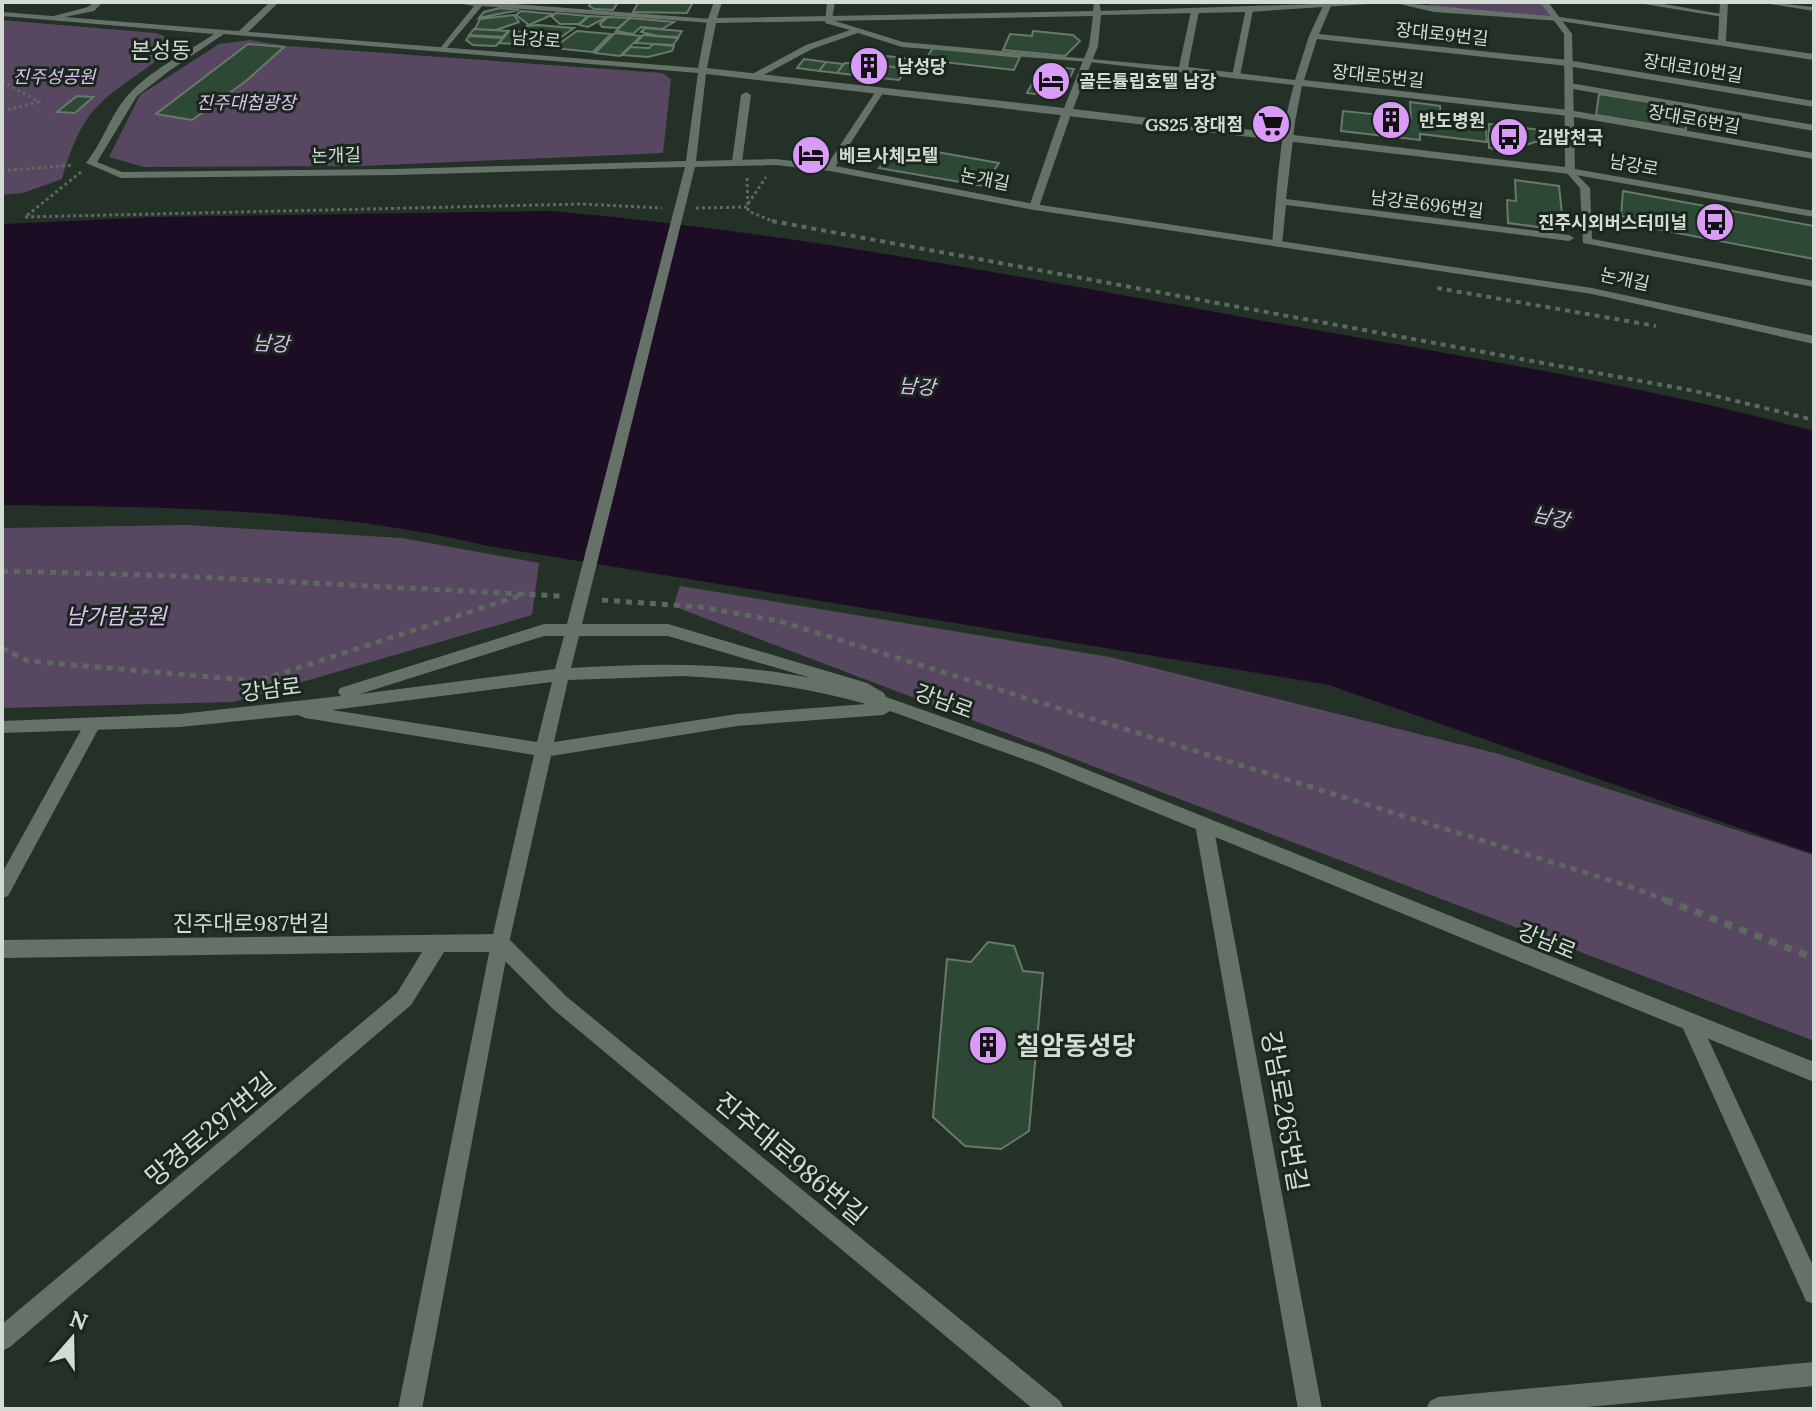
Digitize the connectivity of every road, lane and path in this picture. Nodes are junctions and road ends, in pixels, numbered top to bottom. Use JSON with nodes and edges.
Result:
{"nodes":[{"id":1,"x":99,"y":2,"type":"edge"},
{"id":2,"x":275,"y":2,"type":"edge"},
{"id":3,"x":455,"y":2,"type":"edge"},
{"id":4,"x":578,"y":2,"type":"edge"},
{"id":5,"x":718,"y":2,"type":"edge"},
{"id":6,"x":831,"y":2,"type":"edge"},
{"id":7,"x":1368,"y":2,"type":"edge"},
{"id":8,"x":1395,"y":2,"type":"edge"},
{"id":9,"x":1424,"y":2,"type":"edge"},
{"id":10,"x":1544,"y":2,"type":"edge"},
{"id":11,"x":1636,"y":2,"type":"edge"},
{"id":12,"x":1724,"y":2,"type":"edge"},
{"id":13,"x":1770,"y":2,"type":"edge"},
{"id":14,"x":480,"y":3,"type":"edge"},
{"id":15,"x":1797,"y":4,"type":"edge"},
{"id":16,"x":1327,"y":6,"type":"junction"},
{"id":17,"x":1096,"y":7,"type":"edge"},
{"id":18,"x":91,"y":9,"type":"junction"},
{"id":19,"x":1814,"y":9,"type":"edge"},
{"id":20,"x":572,"y":10,"type":"junction"},
{"id":21,"x":1249,"y":10,"type":"junction"},
{"id":22,"x":1441,"y":10,"type":"junction"},
{"id":23,"x":1195,"y":11,"type":"junction"},
{"id":24,"x":2,"y":14,"type":"edge"},
{"id":25,"x":1723,"y":15,"type":"junction"},
{"id":26,"x":50,"y":18,"type":"junction"},
{"id":27,"x":1814,"y":18,"type":"edge"},
{"id":28,"x":1560,"y":19,"type":"junction"},
{"id":29,"x":711,"y":21,"type":"junction"},
{"id":30,"x":828,"y":21,"type":"junction"},
{"id":31,"x":99,"y":22,"type":"junction"},
{"id":32,"x":134,"y":25,"type":"junction"},
{"id":33,"x":856,"y":31,"type":"junction"},
{"id":34,"x":222,"y":32,"type":"junction"},
{"id":35,"x":242,"y":33,"type":"junction"},
{"id":36,"x":1313,"y":36,"type":"junction"},
{"id":37,"x":1722,"y":43,"type":"junction"},
{"id":38,"x":445,"y":47,"type":"junction"},
{"id":39,"x":1814,"y":57,"type":"edge"},
{"id":40,"x":1089,"y":59,"type":"junction"},
{"id":41,"x":1567,"y":63,"type":"junction"},
{"id":42,"x":700,"y":70,"type":"junction"},
{"id":43,"x":1183,"y":70,"type":"junction"},
{"id":44,"x":757,"y":75,"type":"junction"},
{"id":45,"x":1236,"y":76,"type":"junction"},
{"id":46,"x":2,"y":81,"type":"edge"},
{"id":47,"x":152,"y":81,"type":"junction"},
{"id":48,"x":1297,"y":83,"type":"junction"},
{"id":49,"x":1570,"y":86,"type":"junction"},
{"id":50,"x":881,"y":90,"type":"junction"},
{"id":51,"x":746,"y":95,"type":"dead end"},
{"id":52,"x":1814,"y":104,"type":"edge"},
{"id":53,"x":2,"y":111,"type":"edge"},
{"id":54,"x":1569,"y":113,"type":"junction"},
{"id":55,"x":1066,"y":114,"type":"junction"},
{"id":56,"x":1814,"y":128,"type":"edge"},
{"id":57,"x":1285,"y":136,"type":"junction"},
{"id":58,"x":1814,"y":156,"type":"edge"},
{"id":59,"x":737,"y":162,"type":"junction"},
{"id":60,"x":775,"y":162,"type":"junction"},
{"id":61,"x":91,"y":163,"type":"junction"},
{"id":62,"x":830,"y":168,"type":"junction"},
{"id":63,"x":2,"y":171,"type":"edge"},
{"id":64,"x":1570,"y":171,"type":"junction"},
{"id":65,"x":1281,"y":201,"type":"junction"},
{"id":66,"x":746,"y":207,"type":"junction"},
{"id":67,"x":1034,"y":207,"type":"junction"},
{"id":68,"x":669,"y":208,"type":"dead end"},
{"id":69,"x":684,"y":208,"type":"dead end"},
{"id":70,"x":1814,"y":214,"type":"edge"},
{"id":71,"x":1569,"y":238,"type":"dead end"},
{"id":72,"x":1277,"y":244,"type":"junction"},
{"id":73,"x":1814,"y":284,"type":"edge"},
{"id":74,"x":1814,"y":340,"type":"edge"},
{"id":75,"x":1814,"y":420,"type":"edge"},
{"id":76,"x":530,"y":593,"type":"dead end"},
{"id":77,"x":2,"y":648,"type":"edge"},
{"id":78,"x":897,"y":708,"type":"junction"},
{"id":79,"x":291,"y":710,"type":"junction"},
{"id":80,"x":92,"y":726,"type":"junction"},
{"id":81,"x":2,"y":727,"type":"edge"},
{"id":82,"x":545,"y":750,"type":"junction"},
{"id":83,"x":1204,"y":824,"type":"junction"},
{"id":84,"x":2,"y":890,"type":"edge"},
{"id":85,"x":500,"y":943,"type":"junction"},
{"id":86,"x":437,"y":946,"type":"junction"},
{"id":87,"x":2,"y":949,"type":"edge"},
{"id":88,"x":1691,"y":1024,"type":"junction"},
{"id":89,"x":1814,"y":1072,"type":"edge"},
{"id":90,"x":1814,"y":1293,"type":"edge"},
{"id":91,"x":2,"y":1339,"type":"edge"},
{"id":92,"x":1814,"y":1374,"type":"edge"},
{"id":93,"x":410,"y":1409,"type":"edge"},
{"id":94,"x":1052,"y":1409,"type":"edge"},
{"id":95,"x":1310,"y":1409,"type":"edge"},
{"id":96,"x":1438,"y":1409,"type":"edge"}],
"edges":[{"from":1,"to":18,"type":"street"},
{"from":2,"to":35,"type":"street"},
{"from":3,"to":14,"type":"street"},
{"from":4,"to":20,"type":"street"},
{"from":5,"to":29,"type":"street"},
{"from":6,"to":30,"type":"street"},
{"from":7,"to":16,"type":"street"},
{"from":8,"to":22,"type":"street"},
{"from":9,"to":22,"type":"street"},
{"from":10,"to":28,"type":"street"},
{"from":11,"to":25,"type":"street"},
{"from":12,"to":25,"type":"street"},
{"from":13,"to":15,"type":"street"},
{"from":14,"to":20,"type":"street"},
{"from":14,"to":38,"type":"street"},
{"from":15,"to":19,"type":"street"},
{"from":15,"to":27,"type":"street"},
{"from":16,"to":21,"type":"street"},
{"from":16,"to":36,"type":"street"},
{"from":17,"to":23,"type":"street"},
{"from":17,"to":30,"type":"street"},
{"from":17,"to":40,"type":"street"},
{"from":18,"to":26,"type":"street"},
{"from":18,"to":31,"type":"street"},
{"from":20,"to":29,"type":"street"},
{"from":21,"to":23,"type":"street"},
{"from":21,"to":45,"type":"street"},
{"from":22,"to":28,"type":"street"},
{"from":23,"to":43,"type":"street"},
{"from":24,"to":26,"type":"street","name":"남강로"},
{"from":25,"to":37,"type":"street"},
{"from":26,"to":31,"type":"street","name":"남강로"},
{"from":28,"to":37,"type":"street"},
{"from":28,"to":41,"type":"street"},
{"from":29,"to":30,"type":"street"},
{"from":29,"to":42,"type":"street"},
{"from":30,"to":33,"type":"street","name":"장대로5번길"},
{"from":31,"to":32,"type":"street","name":"남강로"},
{"from":32,"to":34,"type":"street","name":"남강로"},
{"from":32,"to":47,"type":"street"},
{"from":33,"to":40,"type":"street","name":"장대로5번길"},
{"from":33,"to":44,"type":"street"},
{"from":34,"to":35,"type":"street","name":"남강로"},
{"from":34,"to":47,"type":"street"},
{"from":35,"to":38,"type":"street","name":"남강로"},
{"from":36,"to":41,"type":"street","name":"장대로9번길"},
{"from":36,"to":48,"type":"street"},
{"from":37,"to":39,"type":"street"},
{"from":38,"to":42,"type":"street","name":"남강로"},
{"from":40,"to":43,"type":"street","name":"장대로5번길"},
{"from":40,"to":55,"type":"street"},
{"from":41,"to":49,"type":"street"},
{"from":41,"to":52,"type":"street","name":"장대로10번길"},
{"from":42,"to":44,"type":"street","name":"남강로"},
{"from":42,"to":82,"type":"street"},
{"from":43,"to":45,"type":"street","name":"장대로5번길"},
{"from":44,"to":50,"type":"street","name":"남강로"},
{"from":45,"to":48,"type":"street","name":"장대로5번길"},
{"from":46,"to":53,"type":"path"},
{"from":47,"to":61,"type":"street"},
{"from":48,"to":54,"type":"street","name":"장대로5번길"},
{"from":48,"to":57,"type":"street"},
{"from":49,"to":54,"type":"street"},
{"from":49,"to":56,"type":"street"},
{"from":50,"to":55,"type":"street","name":"남강로"},
{"from":50,"to":62,"type":"street"},
{"from":51,"to":59,"type":"street"},
{"from":54,"to":58,"type":"street","name":"장대로6번길"},
{"from":54,"to":64,"type":"street"},
{"from":55,"to":57,"type":"street","name":"남강로"},
{"from":55,"to":67,"type":"street"},
{"from":57,"to":64,"type":"street","name":"남강로"},
{"from":57,"to":65,"type":"street"},
{"from":59,"to":60,"type":"street","name":"논개길"},
{"from":59,"to":61,"type":"street","name":"논개길"},
{"from":59,"to":66,"type":"path"},
{"from":60,"to":62,"type":"street","name":"논개길"},
{"from":60,"to":66,"type":"path"},
{"from":61,"to":63,"type":"path"},
{"from":61,"to":68,"type":"path"},
{"from":62,"to":67,"type":"street","name":"논개길"},
{"from":64,"to":70,"type":"street","name":"남강로"},
{"from":64,"to":73,"type":"street"},
{"from":65,"to":71,"type":"street","name":"남강로696번길"},
{"from":65,"to":72,"type":"street"},
{"from":66,"to":69,"type":"path"},
{"from":66,"to":75,"type":"path"},
{"from":67,"to":72,"type":"street","name":"논개길"},
{"from":72,"to":74,"type":"street","name":"논개길"},
{"from":76,"to":77,"type":"path"},
{"from":78,"to":79,"type":"street","name":"강남로"},
{"from":78,"to":79,"type":"street"},
{"from":78,"to":82,"type":"street"},
{"from":78,"to":83,"type":"street","name":"강남로"},
{"from":79,"to":80,"type":"street","name":"강남로"},
{"from":79,"to":82,"type":"street"},
{"from":80,"to":81,"type":"street","name":"강남로"},
{"from":80,"to":84,"type":"street"},
{"from":82,"to":85,"type":"street"},
{"from":83,"to":88,"type":"street","name":"강남로"},
{"from":83,"to":95,"type":"street","name":"강남로265번길"},
{"from":85,"to":86,"type":"street","name":"진주대로987번길"},
{"from":85,"to":93,"type":"street"},
{"from":85,"to":94,"type":"street","name":"진주대로986번길"},
{"from":86,"to":87,"type":"street","name":"진주대로987번길"},
{"from":86,"to":91,"type":"street","name":"망경로297번길"},
{"from":88,"to":89,"type":"street","name":"강남로"},
{"from":88,"to":90,"type":"street"},
{"from":92,"to":96,"type":"street"}]}
